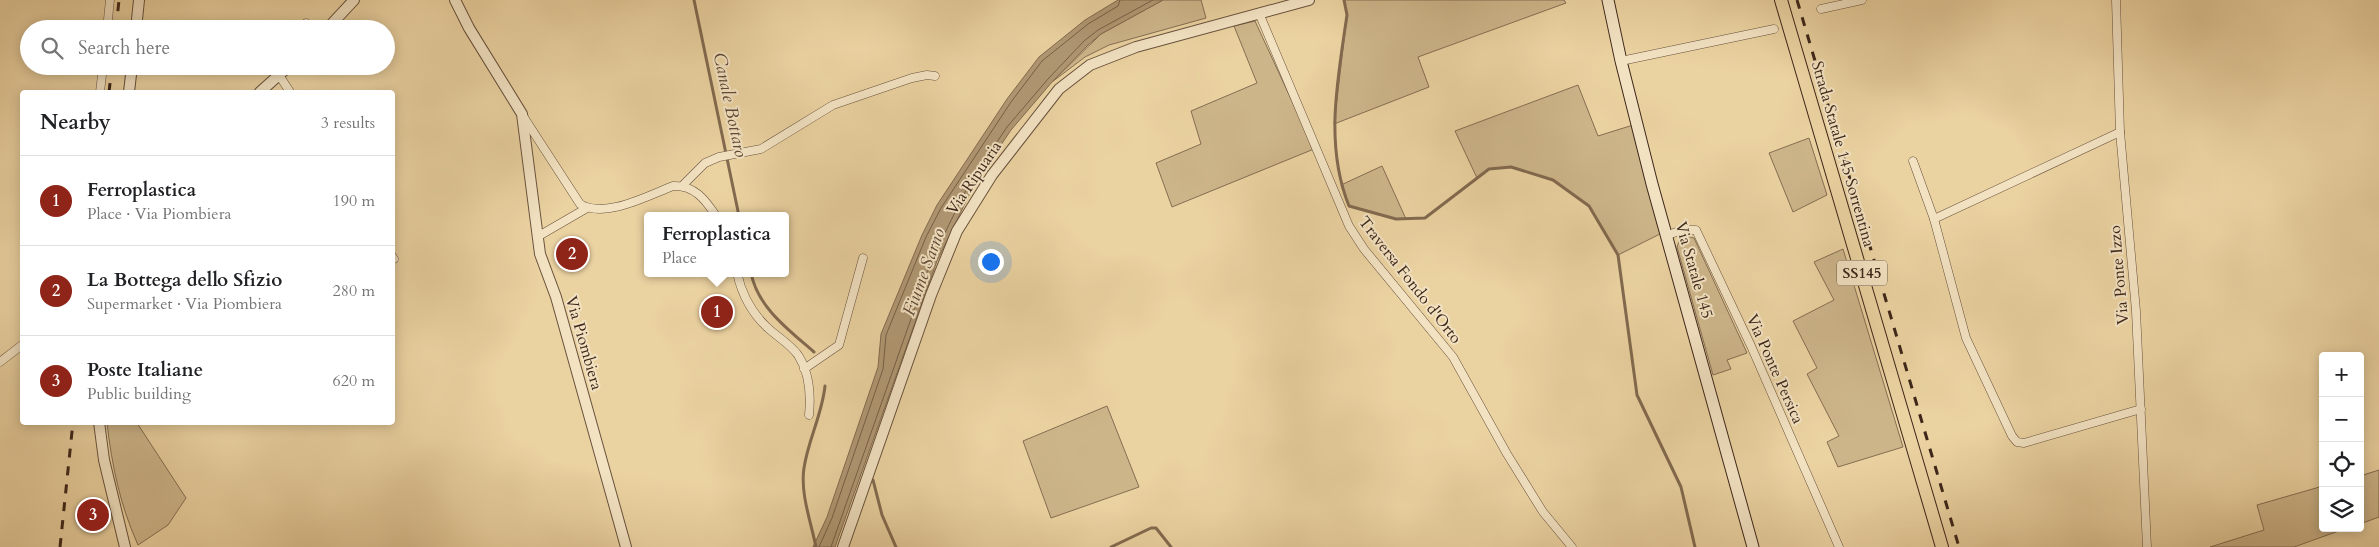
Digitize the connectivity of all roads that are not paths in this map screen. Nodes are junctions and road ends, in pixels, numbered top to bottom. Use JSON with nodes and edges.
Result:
{"nodes":[{"id":1,"x":110,"y":0,"type":"edge"},
{"id":2,"x":139,"y":0,"type":"edge"},
{"id":3,"x":354,"y":0,"type":"edge"},
{"id":4,"x":455,"y":0,"type":"edge"},
{"id":5,"x":1310,"y":0,"type":"edge"},
{"id":6,"x":1608,"y":0,"type":"edge"},
{"id":7,"x":1781,"y":0,"type":"edge"},
{"id":8,"x":1862,"y":0,"type":"edge"},
{"id":9,"x":2116,"y":0,"type":"edge"},
{"id":10,"x":1821,"y":9,"type":"dead end"},
{"id":11,"x":1259,"y":13,"type":"junction"},
{"id":12,"x":108,"y":20,"type":"edge"},
{"id":13,"x":137,"y":20,"type":"edge"},
{"id":14,"x":335,"y":20,"type":"edge"},
{"id":15,"x":1774,"y":29,"type":"dead end"},
{"id":16,"x":1621,"y":61,"type":"junction"},
{"id":17,"x":102,"y":75,"type":"edge"},
{"id":18,"x":131,"y":75,"type":"edge"},
{"id":19,"x":280,"y":75,"type":"joint"},
{"id":20,"x":934,"y":76,"type":"dead end"},
{"id":21,"x":100,"y":90,"type":"edge"},
{"id":22,"x":129,"y":90,"type":"edge"},
{"id":23,"x":262,"y":90,"type":"edge"},
{"id":24,"x":289,"y":90,"type":"edge"},
{"id":25,"x":522,"y":114,"type":"junction"},
{"id":26,"x":2120,"y":132,"type":"junction"},
{"id":27,"x":1913,"y":161,"type":"dead end"},
{"id":28,"x":682,"y":186,"type":"junction"},
{"id":29,"x":587,"y":208,"type":"junction"},
{"id":30,"x":713,"y":212,"type":"edge"},
{"id":31,"x":1934,"y":219,"type":"junction"},
{"id":32,"x":1668,"y":235,"type":"junction"},
{"id":33,"x":537,"y":237,"type":"junction"},
{"id":34,"x":863,"y":258,"type":"dead end"},
{"id":35,"x":738,"y":277,"type":"edge"},
{"id":36,"x":20,"y":347,"type":"edge"},
{"id":37,"x":0,"y":362,"type":"edge"},
{"id":38,"x":804,"y":369,"type":"junction"},
{"id":39,"x":2141,"y":408,"type":"junction"},
{"id":40,"x":809,"y":415,"type":"dead end"},
{"id":41,"x":99,"y":425,"type":"edge"},
{"id":42,"x":125,"y":547,"type":"edge"},
{"id":43,"x":626,"y":547,"type":"edge"},
{"id":44,"x":843,"y":547,"type":"edge"},
{"id":45,"x":1572,"y":547,"type":"edge"},
{"id":46,"x":1753,"y":547,"type":"edge"},
{"id":47,"x":1839,"y":547,"type":"edge"},
{"id":48,"x":1942,"y":547,"type":"edge"},
{"id":49,"x":2147,"y":547,"type":"edge"}],
"edges":[{"from":1,"to":12,"type":"street"},
{"from":2,"to":13,"type":"street"},
{"from":3,"to":14,"type":"street"},
{"from":4,"to":25,"type":"street","name":"Via Piombiera"},
{"from":5,"to":11,"type":"street","name":"Via Ripuaria"},
{"from":6,"to":16,"type":"main road","name":"Via Statale 145"},
{"from":7,"to":48,"type":"highway","name":"Strada Statale 145 Sorrentina","number":"SS145"},
{"from":8,"to":10,"type":"street"},
{"from":9,"to":26,"type":"street","name":"Via Ponte Izzo"},
{"from":11,"to":44,"type":"street","name":"Via Ripuaria"},
{"from":11,"to":45,"type":"street","name":"Traversa Fondo d'Orto"},
{"from":15,"to":16,"type":"street"},
{"from":16,"to":32,"type":"main road","name":"Via Statale 145"},
{"from":17,"to":21,"type":"street"},
{"from":18,"to":22,"type":"street"},
{"from":19,"to":23,"type":"street"},
{"from":19,"to":24,"type":"street"},
{"from":20,"to":28,"type":"street"},
{"from":25,"to":29,"type":"street","name":"Via Piombiera"},
{"from":25,"to":33,"type":"street","name":"Via Piombiera"},
{"from":26,"to":31,"type":"street"},
{"from":26,"to":39,"type":"street","name":"Via Ponte Izzo"},
{"from":27,"to":31,"type":"street"},
{"from":28,"to":29,"type":"street"},
{"from":28,"to":30,"type":"street"},
{"from":29,"to":33,"type":"street"},
{"from":31,"to":39,"type":"street"},
{"from":32,"to":46,"type":"main road","name":"Via Statale 145"},
{"from":32,"to":47,"type":"street","name":"Via Ponte Persica"},
{"from":33,"to":43,"type":"street","name":"Via Piombiera"},
{"from":34,"to":38,"type":"street"},
{"from":35,"to":38,"type":"street"},
{"from":36,"to":37,"type":"street"},
{"from":38,"to":40,"type":"street"},
{"from":39,"to":49,"type":"street","name":"Via Ponte Izzo"},
{"from":41,"to":42,"type":"street"}]}
